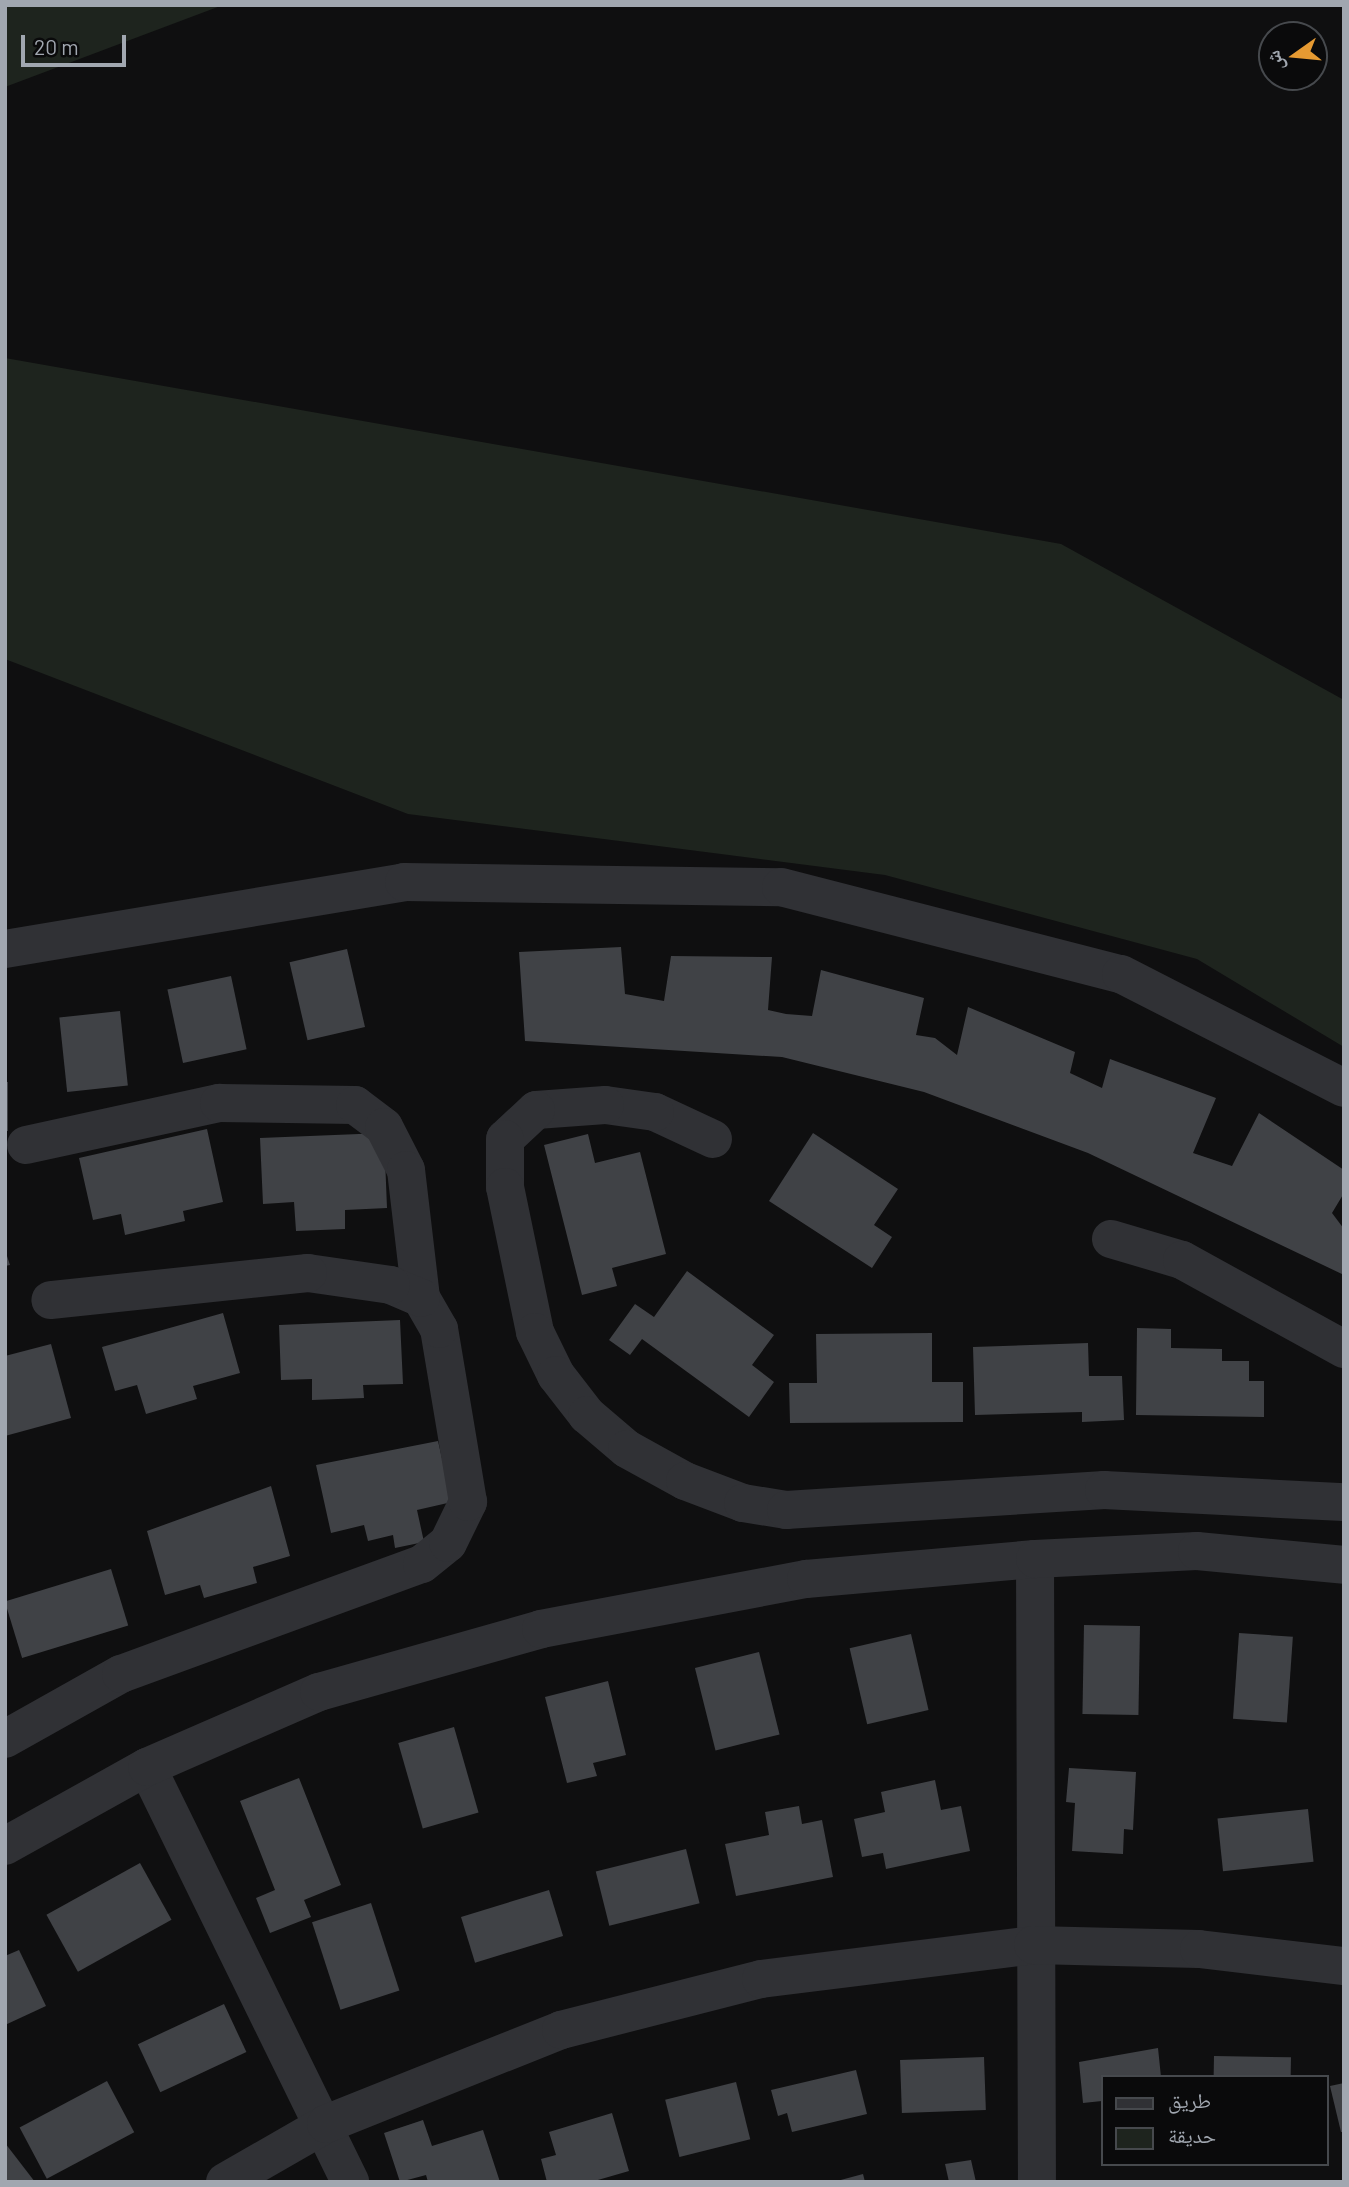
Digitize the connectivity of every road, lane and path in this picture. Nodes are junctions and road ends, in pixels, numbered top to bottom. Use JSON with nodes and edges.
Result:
{"nodes":[{"id":1,"x":5,"y":949,"type":"edge"},
{"id":2,"x":1344,"y":1088,"type":"edge"},
{"id":3,"x":713,"y":1139,"type":"dead end"},
{"id":4,"x":26,"y":1145,"type":"dead end"},
{"id":5,"x":1111,"y":1239,"type":"dead end"},
{"id":6,"x":421,"y":1298,"type":"junction"},
{"id":7,"x":50,"y":1300,"type":"dead end"},
{"id":8,"x":1344,"y":1349,"type":"edge"},
{"id":9,"x":1344,"y":1502,"type":"edge"},
{"id":10,"x":1035,"y":1559,"type":"junction"},
{"id":11,"x":1344,"y":1565,"type":"edge"},
{"id":12,"x":5,"y":1739,"type":"edge"},
{"id":13,"x":147,"y":1767,"type":"junction"},
{"id":14,"x":5,"y":1846,"type":"edge"},
{"id":15,"x":1033,"y":1945,"type":"junction"},
{"id":16,"x":1344,"y":1966,"type":"edge"},
{"id":17,"x":327,"y":2124,"type":"junction"},
{"id":18,"x":225,"y":2182,"type":"edge"},
{"id":19,"x":350,"y":2182,"type":"edge"},
{"id":20,"x":1037,"y":2182,"type":"edge"}],
"edges":[{"from":1,"to":2,"type":"street"},
{"from":3,"to":9,"type":"street"},
{"from":4,"to":6,"type":"street"},
{"from":5,"to":8,"type":"street"},
{"from":6,"to":7,"type":"street"},
{"from":6,"to":12,"type":"street"},
{"from":10,"to":11,"type":"street"},
{"from":10,"to":13,"type":"street"},
{"from":10,"to":15,"type":"street"},
{"from":13,"to":14,"type":"street"},
{"from":13,"to":17,"type":"street"},
{"from":15,"to":16,"type":"street"},
{"from":15,"to":17,"type":"street"},
{"from":15,"to":20,"type":"street"},
{"from":17,"to":18,"type":"street"},
{"from":17,"to":19,"type":"street"}]}
